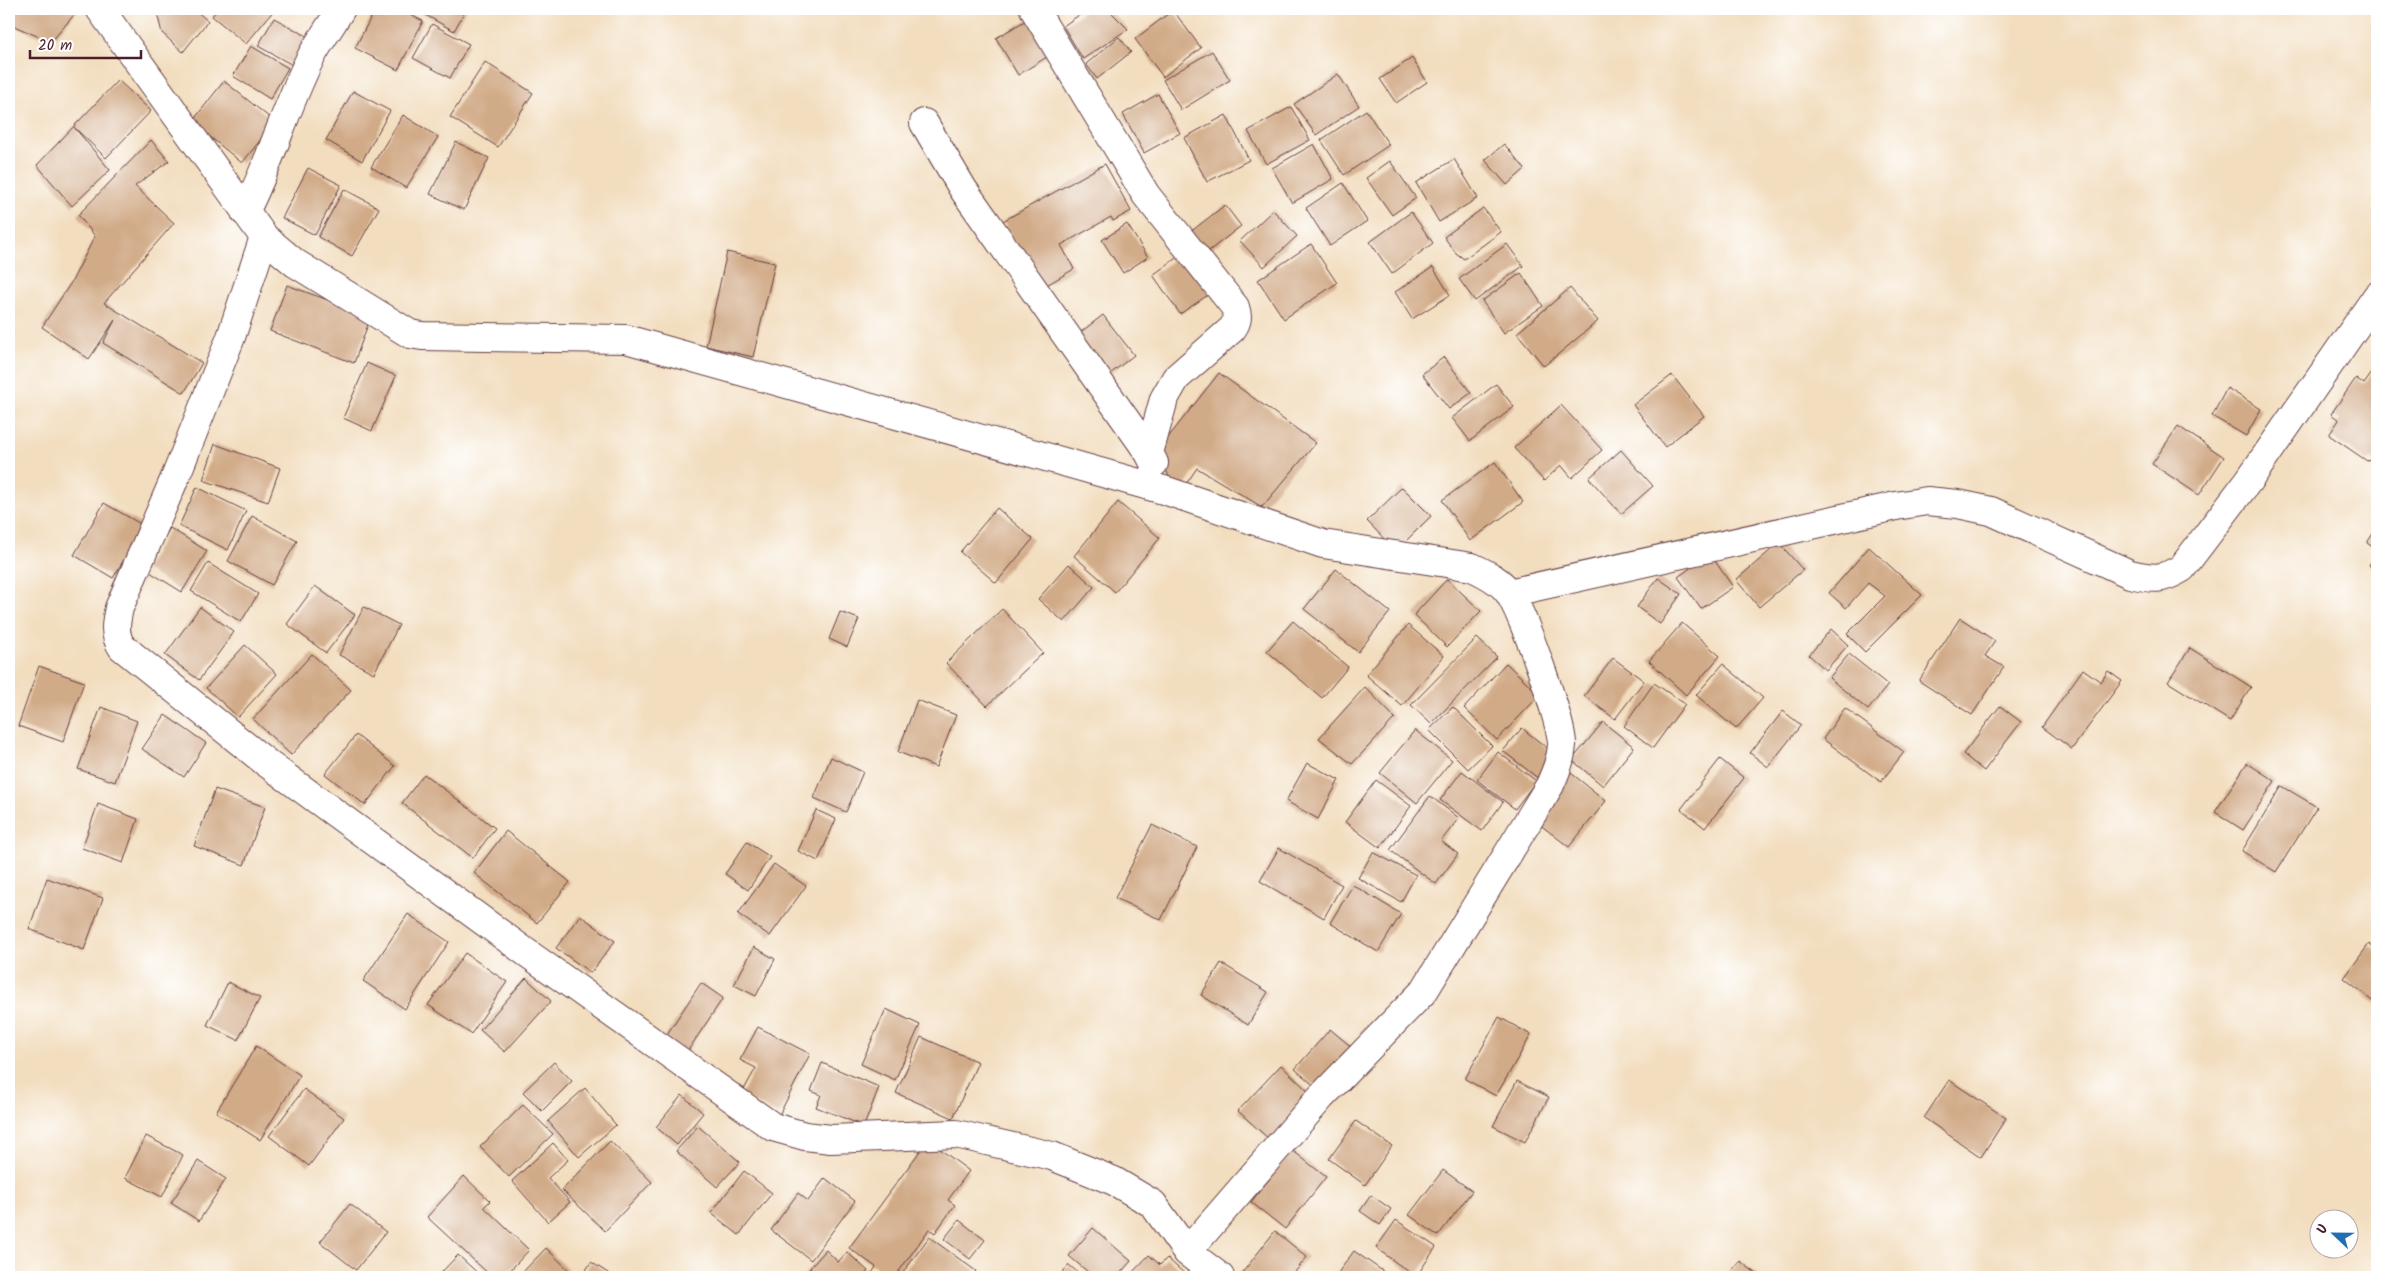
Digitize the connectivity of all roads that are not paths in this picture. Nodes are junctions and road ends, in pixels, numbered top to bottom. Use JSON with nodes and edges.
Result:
{"nodes":[{"id":1,"x":100,"y":9,"type":"edge"},
{"id":2,"x":341,"y":9,"type":"edge"},
{"id":3,"x":1034,"y":9,"type":"edge"},
{"id":4,"x":924,"y":123,"type":"dead end"},
{"id":5,"x":245,"y":212,"type":"junction"},
{"id":6,"x":264,"y":237,"type":"junction"},
{"id":7,"x":2377,"y":296,"type":"edge"},
{"id":8,"x":1150,"y":453,"type":"junction"},
{"id":9,"x":1167,"y":491,"type":"junction"},
{"id":10,"x":1509,"y":593,"type":"junction"},
{"id":11,"x":1187,"y":1252,"type":"junction"},
{"id":12,"x":1220,"y":1277,"type":"edge"}],
"edges":[{"from":1,"to":5,"type":"street"},
{"from":2,"to":5,"type":"street"},
{"from":3,"to":8,"type":"street"},
{"from":4,"to":8,"type":"street"},
{"from":5,"to":6,"type":"street"},
{"from":6,"to":9,"type":"street"},
{"from":6,"to":11,"type":"street"},
{"from":7,"to":10,"type":"street"},
{"from":8,"to":9,"type":"street"},
{"from":9,"to":10,"type":"street"},
{"from":10,"to":11,"type":"street"},
{"from":11,"to":12,"type":"street"}]}
